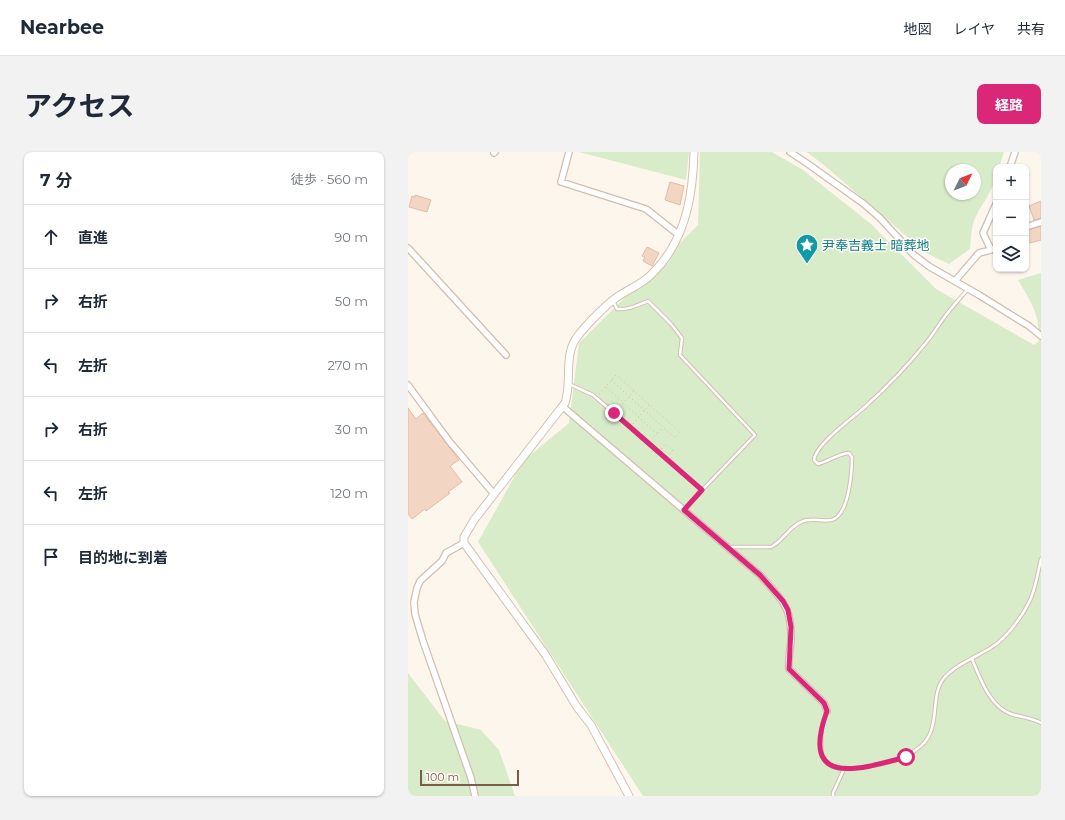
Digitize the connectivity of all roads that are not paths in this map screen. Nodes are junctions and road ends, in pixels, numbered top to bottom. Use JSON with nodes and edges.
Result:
{"nodes":[{"id":1,"x":569,"y":152,"type":"edge"},
{"id":2,"x":694,"y":152,"type":"edge"},
{"id":3,"x":790,"y":152,"type":"edge"},
{"id":4,"x":1014,"y":152,"type":"edge"},
{"id":5,"x":1011,"y":164,"type":"edge"},
{"id":6,"x":993,"y":211,"type":"edge"},
{"id":7,"x":1041,"y":222,"type":"edge"},
{"id":8,"x":1029,"y":226,"type":"edge"},
{"id":9,"x":679,"y":235,"type":"junction"},
{"id":10,"x":408,"y":248,"type":"edge"},
{"id":11,"x":993,"y":248,"type":"edge"},
{"id":12,"x":993,"y":249,"type":"edge"},
{"id":13,"x":955,"y":281,"type":"junction"},
{"id":14,"x":968,"y":288,"type":"junction"},
{"id":15,"x":613,"y":300,"type":"junction"},
{"id":16,"x":1041,"y":336,"type":"edge"},
{"id":17,"x":506,"y":355,"type":"dead end"},
{"id":18,"x":569,"y":384,"type":"junction"},
{"id":19,"x":408,"y":385,"type":"edge"},
{"id":20,"x":562,"y":406,"type":"junction"},
{"id":21,"x":702,"y":490,"type":"junction"},
{"id":22,"x":494,"y":494,"type":"junction"},
{"id":23,"x":684,"y":510,"type":"junction"},
{"id":24,"x":464,"y":543,"type":"junction"},
{"id":25,"x":728,"y":547,"type":"junction"},
{"id":26,"x":1041,"y":559,"type":"edge"},
{"id":27,"x":972,"y":659,"type":"junction"},
{"id":28,"x":827,"y":711,"type":"joint"},
{"id":29,"x":1041,"y":724,"type":"edge"},
{"id":30,"x":844,"y":769,"type":"junction"},
{"id":31,"x":475,"y":796,"type":"edge"},
{"id":32,"x":629,"y":796,"type":"edge"},
{"id":33,"x":833,"y":796,"type":"edge"}],
"edges":[{"from":1,"to":9,"type":"street"},
{"from":2,"to":9,"type":"street"},
{"from":3,"to":13,"type":"street"},
{"from":4,"to":5,"type":"street"},
{"from":6,"to":11,"type":"street"},
{"from":7,"to":8,"type":"street"},
{"from":9,"to":15,"type":"street"},
{"from":10,"to":17,"type":"street"},
{"from":12,"to":13,"type":"street"},
{"from":13,"to":14,"type":"street"},
{"from":14,"to":16,"type":"street"},
{"from":14,"to":25,"type":"lane"},
{"from":15,"to":18,"type":"street"},
{"from":15,"to":21,"type":"lane"},
{"from":18,"to":20,"type":"street"},
{"from":18,"to":21,"type":"lane"},
{"from":19,"to":22,"type":"street"},
{"from":20,"to":22,"type":"street"},
{"from":20,"to":23,"type":"street"},
{"from":21,"to":23,"type":"lane"},
{"from":22,"to":24,"type":"street"},
{"from":23,"to":25,"type":"street"},
{"from":24,"to":31,"type":"street"},
{"from":24,"to":32,"type":"street"},
{"from":25,"to":28,"type":"street"},
{"from":26,"to":27,"type":"lane"},
{"from":27,"to":29,"type":"lane"},
{"from":27,"to":30,"type":"lane"},
{"from":28,"to":30,"type":"lane"},
{"from":30,"to":33,"type":"lane"}]}
